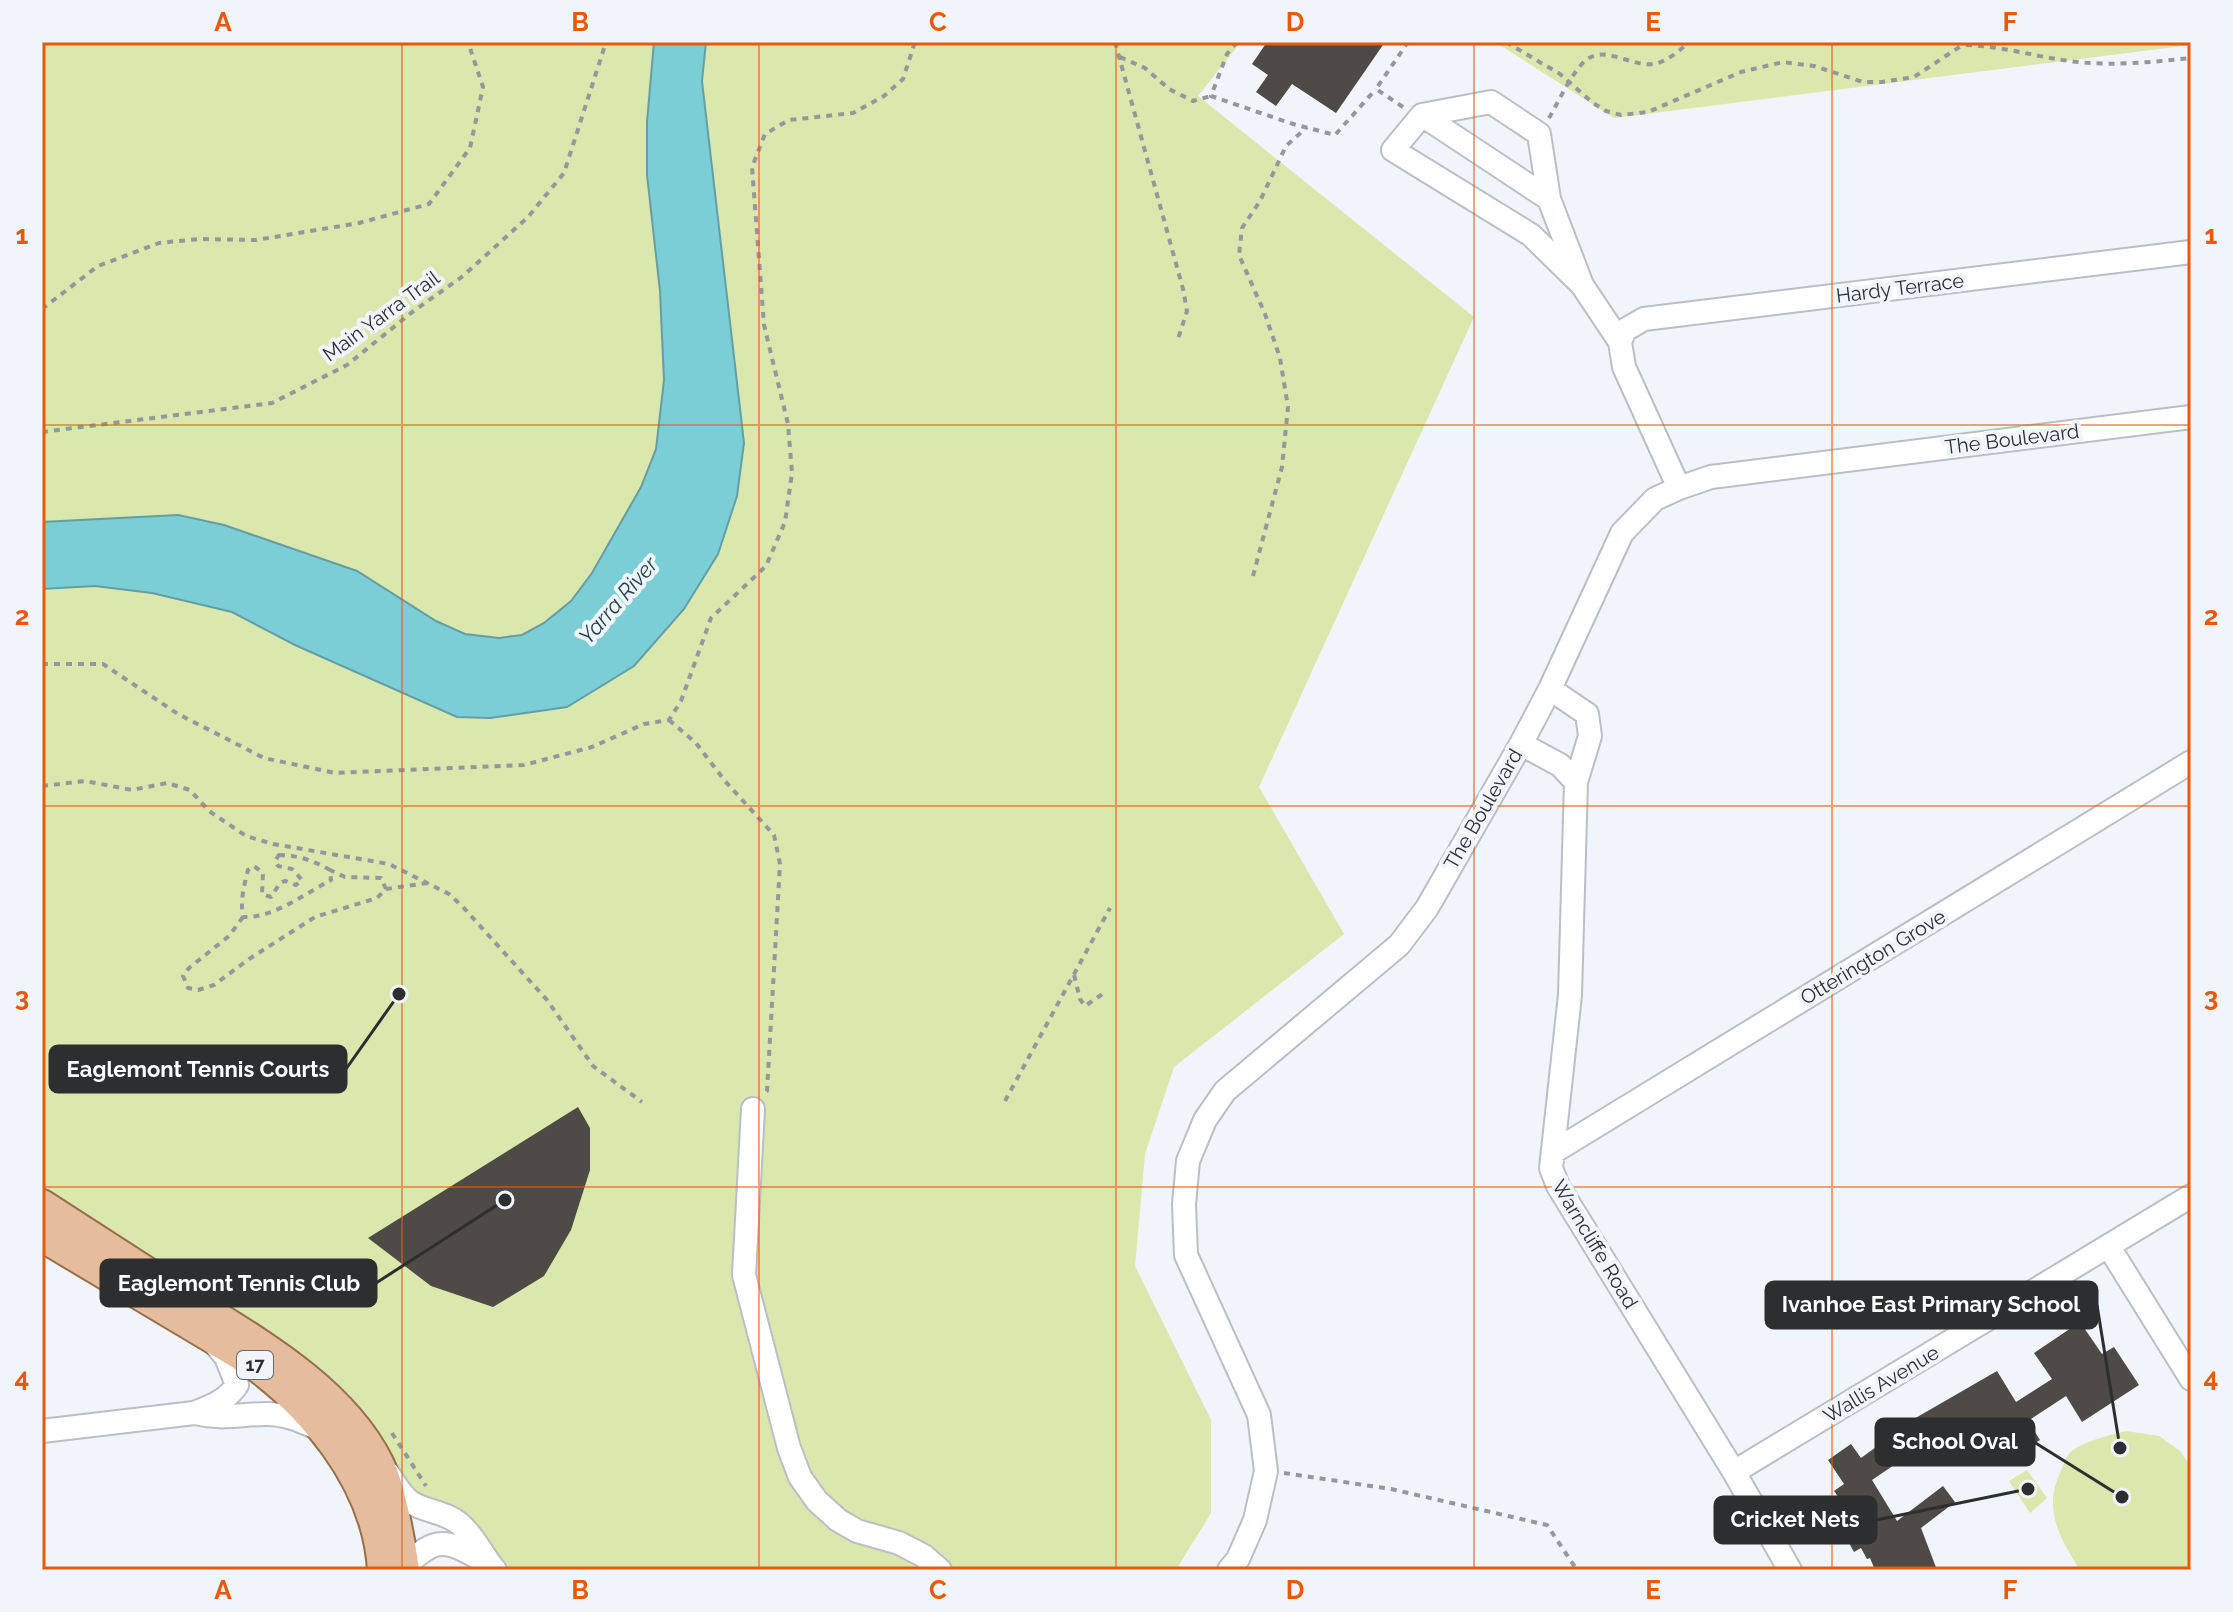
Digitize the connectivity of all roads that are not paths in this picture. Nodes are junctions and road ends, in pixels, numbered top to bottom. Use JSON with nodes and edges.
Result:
{"nodes":[{"id":1,"x":1416,"y":113,"type":"junction"},
{"id":2,"x":1549,"y":199,"type":"junction"},
{"id":3,"x":2191,"y":252,"type":"edge"},
{"id":4,"x":1582,"y":285,"type":"junction"},
{"id":5,"x":1620,"y":342,"type":"junction"},
{"id":6,"x":2191,"y":417,"type":"edge"},
{"id":7,"x":1679,"y":488,"type":"junction"},
{"id":8,"x":1550,"y":689,"type":"junction"},
{"id":9,"x":1521,"y":744,"type":"junction"},
{"id":10,"x":2191,"y":762,"type":"edge"},
{"id":11,"x":1576,"y":782,"type":"junction"},
{"id":12,"x":753,"y":1109,"type":"road end"},
{"id":13,"x":1555,"y":1151,"type":"junction"},
{"id":14,"x":2191,"y":1196,"type":"edge"},
{"id":15,"x":42,"y":1205,"type":"edge"},
{"id":16,"x":42,"y":1236,"type":"edge"},
{"id":17,"x":2109,"y":1247,"type":"junction"},
{"id":18,"x":208,"y":1336,"type":"junction"},
{"id":19,"x":2191,"y":1379,"type":"edge"},
{"id":20,"x":194,"y":1413,"type":"junction"},
{"id":21,"x":42,"y":1431,"type":"edge"},
{"id":22,"x":323,"y":1431,"type":"junction"},
{"id":23,"x":379,"y":1464,"type":"junction"},
{"id":24,"x":1734,"y":1472,"type":"junction"},
{"id":25,"x":493,"y":1568,"type":"edge"},
{"id":26,"x":397,"y":1569,"type":"edge"},
{"id":27,"x":940,"y":1570,"type":"edge"},
{"id":28,"x":1229,"y":1570,"type":"edge"},
{"id":29,"x":1790,"y":1570,"type":"edge"}],
"edges":[{"from":1,"to":2,"type":"street"},
{"from":1,"to":2,"type":"street"},
{"from":1,"to":4,"type":"street"},
{"from":2,"to":4,"type":"street"},
{"from":3,"to":5,"type":"street","name":"Hardy Terrace"},
{"from":4,"to":5,"type":"street"},
{"from":5,"to":7,"type":"street"},
{"from":6,"to":7,"type":"street","name":"The Boulevard"},
{"from":7,"to":8,"type":"street","name":"The Boulevard"},
{"from":8,"to":9,"type":"street","name":"The Boulevard"},
{"from":8,"to":11,"type":"street","name":"Warncliffe Road"},
{"from":9,"to":11,"type":"street"},
{"from":9,"to":28,"type":"street","name":"The Boulevard"},
{"from":10,"to":13,"type":"street","name":"Otterington Grove"},
{"from":11,"to":13,"type":"street","name":"Warncliffe Road"},
{"from":12,"to":27,"type":"street"},
{"from":13,"to":24,"type":"street","name":"Warncliffe Road"},
{"from":14,"to":17,"type":"street","name":"Wallis Avenue"},
{"from":15,"to":23,"type":"main road","number":"17"},
{"from":16,"to":18,"type":"main road","number":"17"},
{"from":17,"to":19,"type":"street"},
{"from":17,"to":24,"type":"street","name":"Wallis Avenue"},
{"from":18,"to":20,"type":"street"},
{"from":18,"to":22,"type":"main road","number":"17"},
{"from":20,"to":21,"type":"street"},
{"from":20,"to":22,"type":"street"},
{"from":22,"to":26,"type":"main road","number":"17"},
{"from":23,"to":25,"type":"street"},
{"from":23,"to":26,"type":"main road","number":"17"},
{"from":24,"to":29,"type":"street","name":"Warncliffe Road"},
{"from":25,"to":26,"type":"street"}]}
